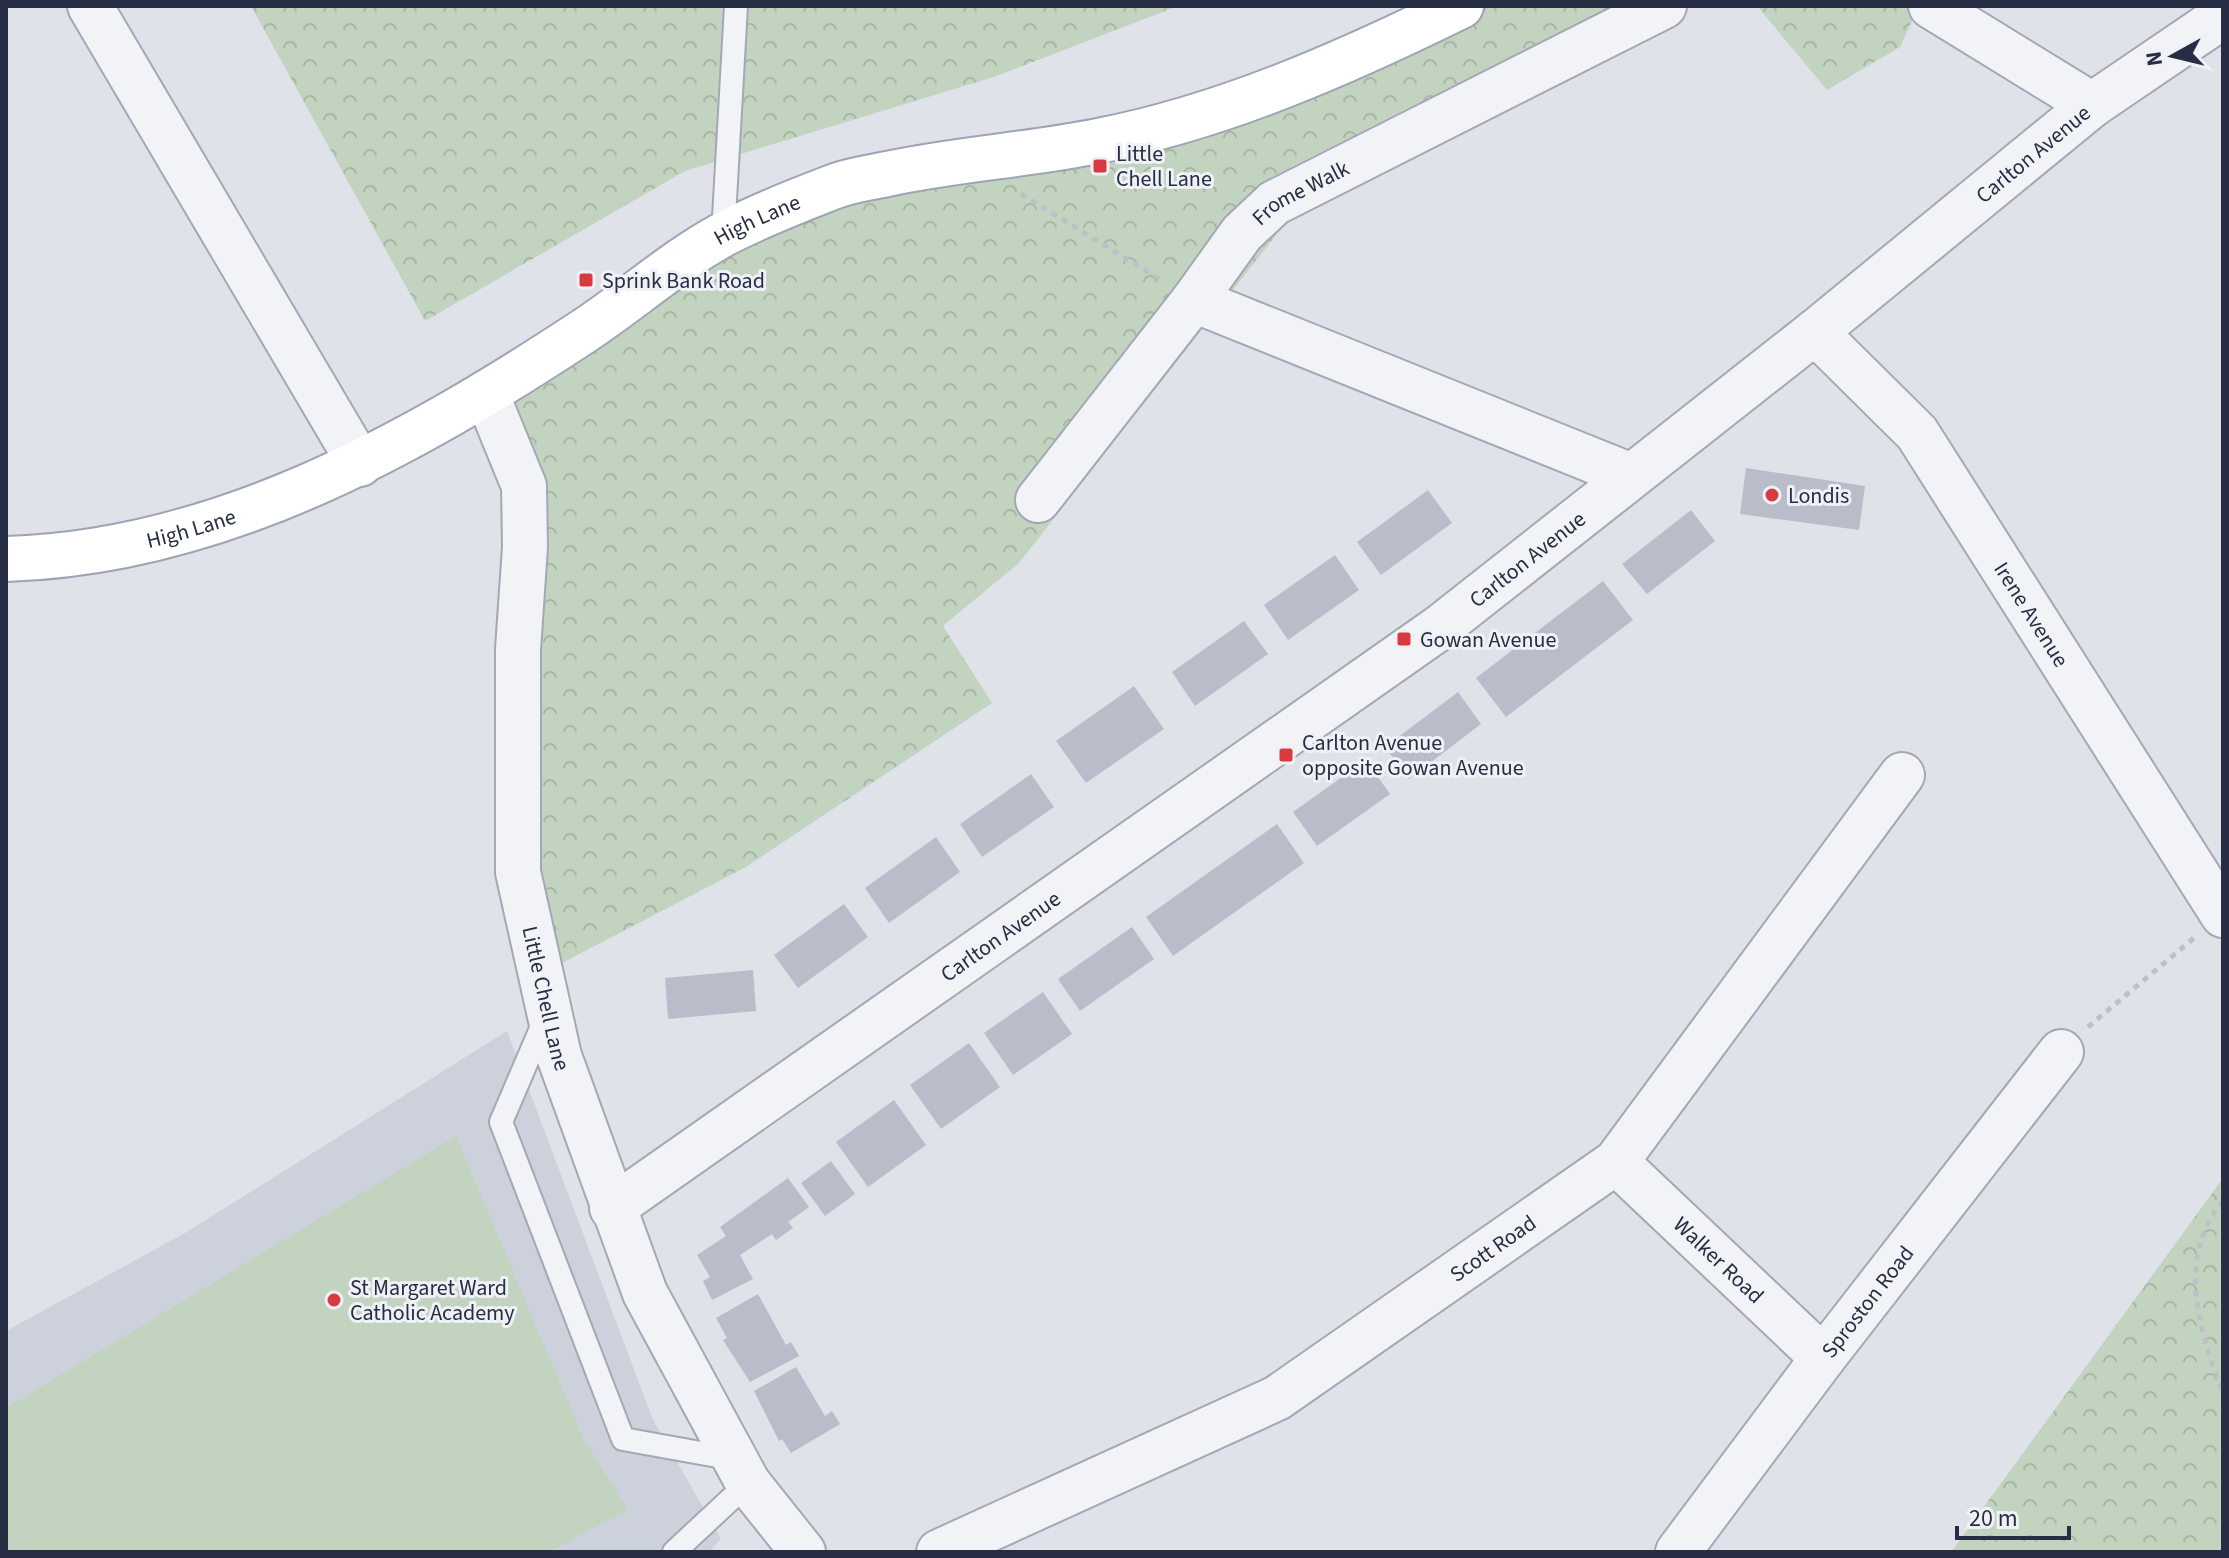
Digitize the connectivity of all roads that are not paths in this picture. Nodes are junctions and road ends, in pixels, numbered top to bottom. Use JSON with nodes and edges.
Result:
{"nodes":[{"id":1,"x":90,"y":6,"type":"edge"},
{"id":2,"x":736,"y":6,"type":"edge"},
{"id":3,"x":1461,"y":6,"type":"edge"},
{"id":4,"x":1664,"y":6,"type":"edge"},
{"id":5,"x":1931,"y":6,"type":"edge"},
{"id":6,"x":2223,"y":16,"type":"edge"},
{"id":7,"x":2092,"y":105,"type":"junction"},
{"id":8,"x":723,"y":235,"type":"junction"},
{"id":9,"x":1194,"y":300,"type":"junction"},
{"id":10,"x":1815,"y":332,"type":"junction"},
{"id":11,"x":486,"y":393,"type":"junction"},
{"id":12,"x":360,"y":464,"type":"junction"},
{"id":13,"x":1629,"y":475,"type":"junction"},
{"id":14,"x":1038,"y":500,"type":"dead end"},
{"id":15,"x":6,"y":559,"type":"edge"},
{"id":16,"x":1902,"y":775,"type":"dead end"},
{"id":17,"x":2222,"y":914,"type":"edge"},
{"id":18,"x":549,"y":1010,"type":"junction"},
{"id":19,"x":2061,"y":1052,"type":"road end"},
{"id":20,"x":1616,"y":1162,"type":"junction"},
{"id":21,"x":612,"y":1208,"type":"junction"},
{"id":22,"x":1823,"y":1358,"type":"junction"},
{"id":23,"x":741,"y":1471,"type":"junction"},
{"id":24,"x":674,"y":1552,"type":"edge"},
{"id":25,"x":803,"y":1552,"type":"edge"},
{"id":26,"x":939,"y":1552,"type":"edge"},
{"id":27,"x":1678,"y":1552,"type":"edge"}],
"edges":[{"from":1,"to":12,"type":"street"},
{"from":2,"to":8,"type":"lane"},
{"from":3,"to":8,"type":"main road","name":"High Lane"},
{"from":4,"to":9,"type":"street","name":"Frome Walk"},
{"from":5,"to":7,"type":"street"},
{"from":6,"to":7,"type":"street","name":"Carlton Avenue"},
{"from":7,"to":10,"type":"street","name":"Carlton Avenue"},
{"from":8,"to":11,"type":"main road","name":"High Lane"},
{"from":9,"to":13,"type":"street"},
{"from":9,"to":14,"type":"street","name":"Frome Walk"},
{"from":10,"to":13,"type":"street","name":"Carlton Avenue"},
{"from":10,"to":17,"type":"street","name":"Irene Avenue"},
{"from":11,"to":12,"type":"main road","name":"High Lane"},
{"from":11,"to":18,"type":"street","name":"Little Chell Lane"},
{"from":12,"to":15,"type":"main road","name":"High Lane"},
{"from":13,"to":21,"type":"street","name":"Carlton Avenue"},
{"from":16,"to":20,"type":"street","name":"Scott Road"},
{"from":18,"to":21,"type":"street","name":"Little Chell Lane"},
{"from":18,"to":23,"type":"lane"},
{"from":19,"to":22,"type":"street","name":"Sproston Road"},
{"from":20,"to":22,"type":"street","name":"Walker Road"},
{"from":20,"to":26,"type":"street","name":"Scott Road"},
{"from":21,"to":23,"type":"street","name":"Little Chell Lane"},
{"from":22,"to":27,"type":"street","name":"Sproston Road"},
{"from":23,"to":24,"type":"lane"},
{"from":23,"to":25,"type":"street","name":"Little Chell Lane"}]}
